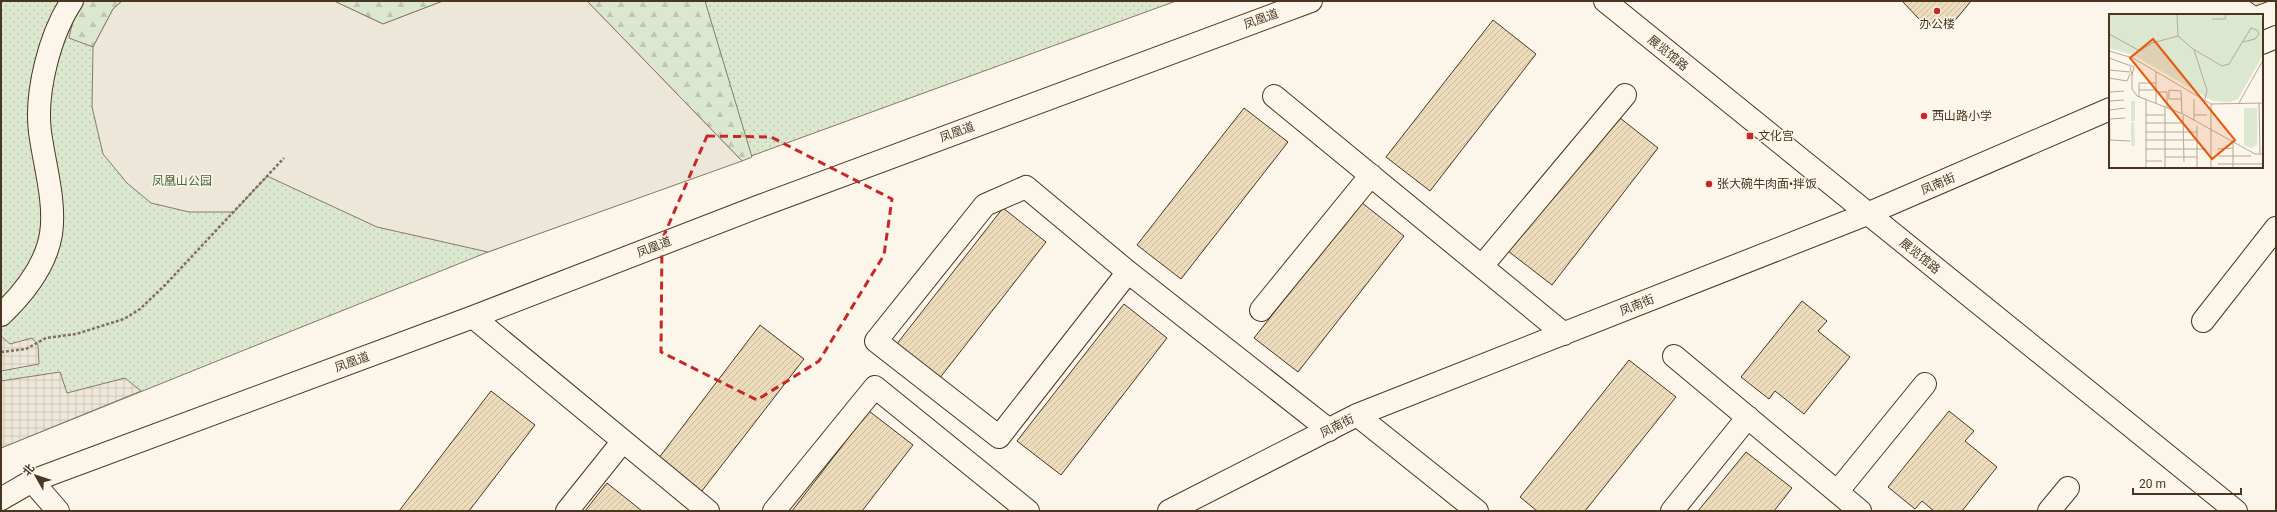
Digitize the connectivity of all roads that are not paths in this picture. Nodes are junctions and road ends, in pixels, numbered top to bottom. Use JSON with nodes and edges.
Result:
{"nodes":[{"id":1,"x":72,"y":1,"type":"edge"},
{"id":2,"x":1310,"y":1,"type":"edge"},
{"id":3,"x":1605,"y":1,"type":"edge"},
{"id":4,"x":1625,"y":95,"type":"dead end"},
{"id":5,"x":1274,"y":96,"type":"dead end"},
{"id":6,"x":2109,"y":109,"type":"edge"},
{"id":7,"x":1371,"y":175,"type":"junction"},
{"id":8,"x":1867,"y":214,"type":"junction"},
{"id":9,"x":2276,"y":228,"type":"edge"},
{"id":10,"x":1482,"y":266,"type":"junction"},
{"id":11,"x":1128,"y":272,"type":"junction"},
{"id":12,"x":1261,"y":310,"type":"dead end"},
{"id":13,"x":1,"y":315,"type":"edge"},
{"id":14,"x":473,"y":317,"type":"junction"},
{"id":15,"x":2203,"y":321,"type":"dead end"},
{"id":16,"x":1564,"y":334,"type":"junction"},
{"id":17,"x":1674,"y":356,"type":"dead end"},
{"id":18,"x":1926,"y":384,"type":"dead end"},
{"id":19,"x":1357,"y":415,"type":"junction"},
{"id":20,"x":1748,"y":417,"type":"junction"},
{"id":21,"x":1329,"y":430,"type":"junction"},
{"id":22,"x":623,"y":441,"type":"junction"},
{"id":23,"x":32,"y":481,"type":"junction"},
{"id":24,"x":2068,"y":488,"type":"dead end"},
{"id":25,"x":1837,"y":492,"type":"junction"},
{"id":26,"x":1,"y":500,"type":"edge"},
{"id":27,"x":58,"y":511,"type":"edge"},
{"id":28,"x":567,"y":511,"type":"edge"},
{"id":29,"x":708,"y":511,"type":"edge"},
{"id":30,"x":774,"y":511,"type":"edge"},
{"id":31,"x":1028,"y":511,"type":"edge"},
{"id":32,"x":1169,"y":511,"type":"edge"},
{"id":33,"x":1477,"y":511,"type":"edge"},
{"id":34,"x":1672,"y":511,"type":"edge"},
{"id":35,"x":1860,"y":511,"type":"edge"},
{"id":36,"x":2049,"y":511,"type":"edge"},
{"id":37,"x":2236,"y":511,"type":"edge"}],
"edges":[{"from":1,"to":13,"type":"street"},
{"from":2,"to":14,"type":"street","name":"凤凰道"},
{"from":3,"to":8,"type":"street","name":"展览馆路"},
{"from":4,"to":10,"type":"street"},
{"from":5,"to":7,"type":"street"},
{"from":6,"to":8,"type":"street","name":"凤南街"},
{"from":7,"to":10,"type":"street"},
{"from":7,"to":12,"type":"street"},
{"from":8,"to":16,"type":"street","name":"凤南街"},
{"from":8,"to":37,"type":"street","name":"展览馆路"},
{"from":9,"to":15,"type":"street"},
{"from":10,"to":16,"type":"street"},
{"from":11,"to":11,"type":"street"},
{"from":11,"to":21,"type":"street"},
{"from":14,"to":22,"type":"street"},
{"from":14,"to":23,"type":"street","name":"凤凰道"},
{"from":16,"to":19,"type":"street","name":"凤南街"},
{"from":17,"to":20,"type":"street"},
{"from":18,"to":25,"type":"street"},
{"from":19,"to":21,"type":"street","name":"凤南街"},
{"from":19,"to":33,"type":"street"},
{"from":20,"to":25,"type":"street"},
{"from":20,"to":34,"type":"street"},
{"from":21,"to":32,"type":"street","name":"凤南街"},
{"from":22,"to":28,"type":"street"},
{"from":22,"to":29,"type":"street"},
{"from":23,"to":26,"type":"street","name":"凤凰道"},
{"from":23,"to":27,"type":"street"},
{"from":24,"to":36,"type":"street"},
{"from":25,"to":35,"type":"street"},
{"from":30,"to":31,"type":"street"}]}
